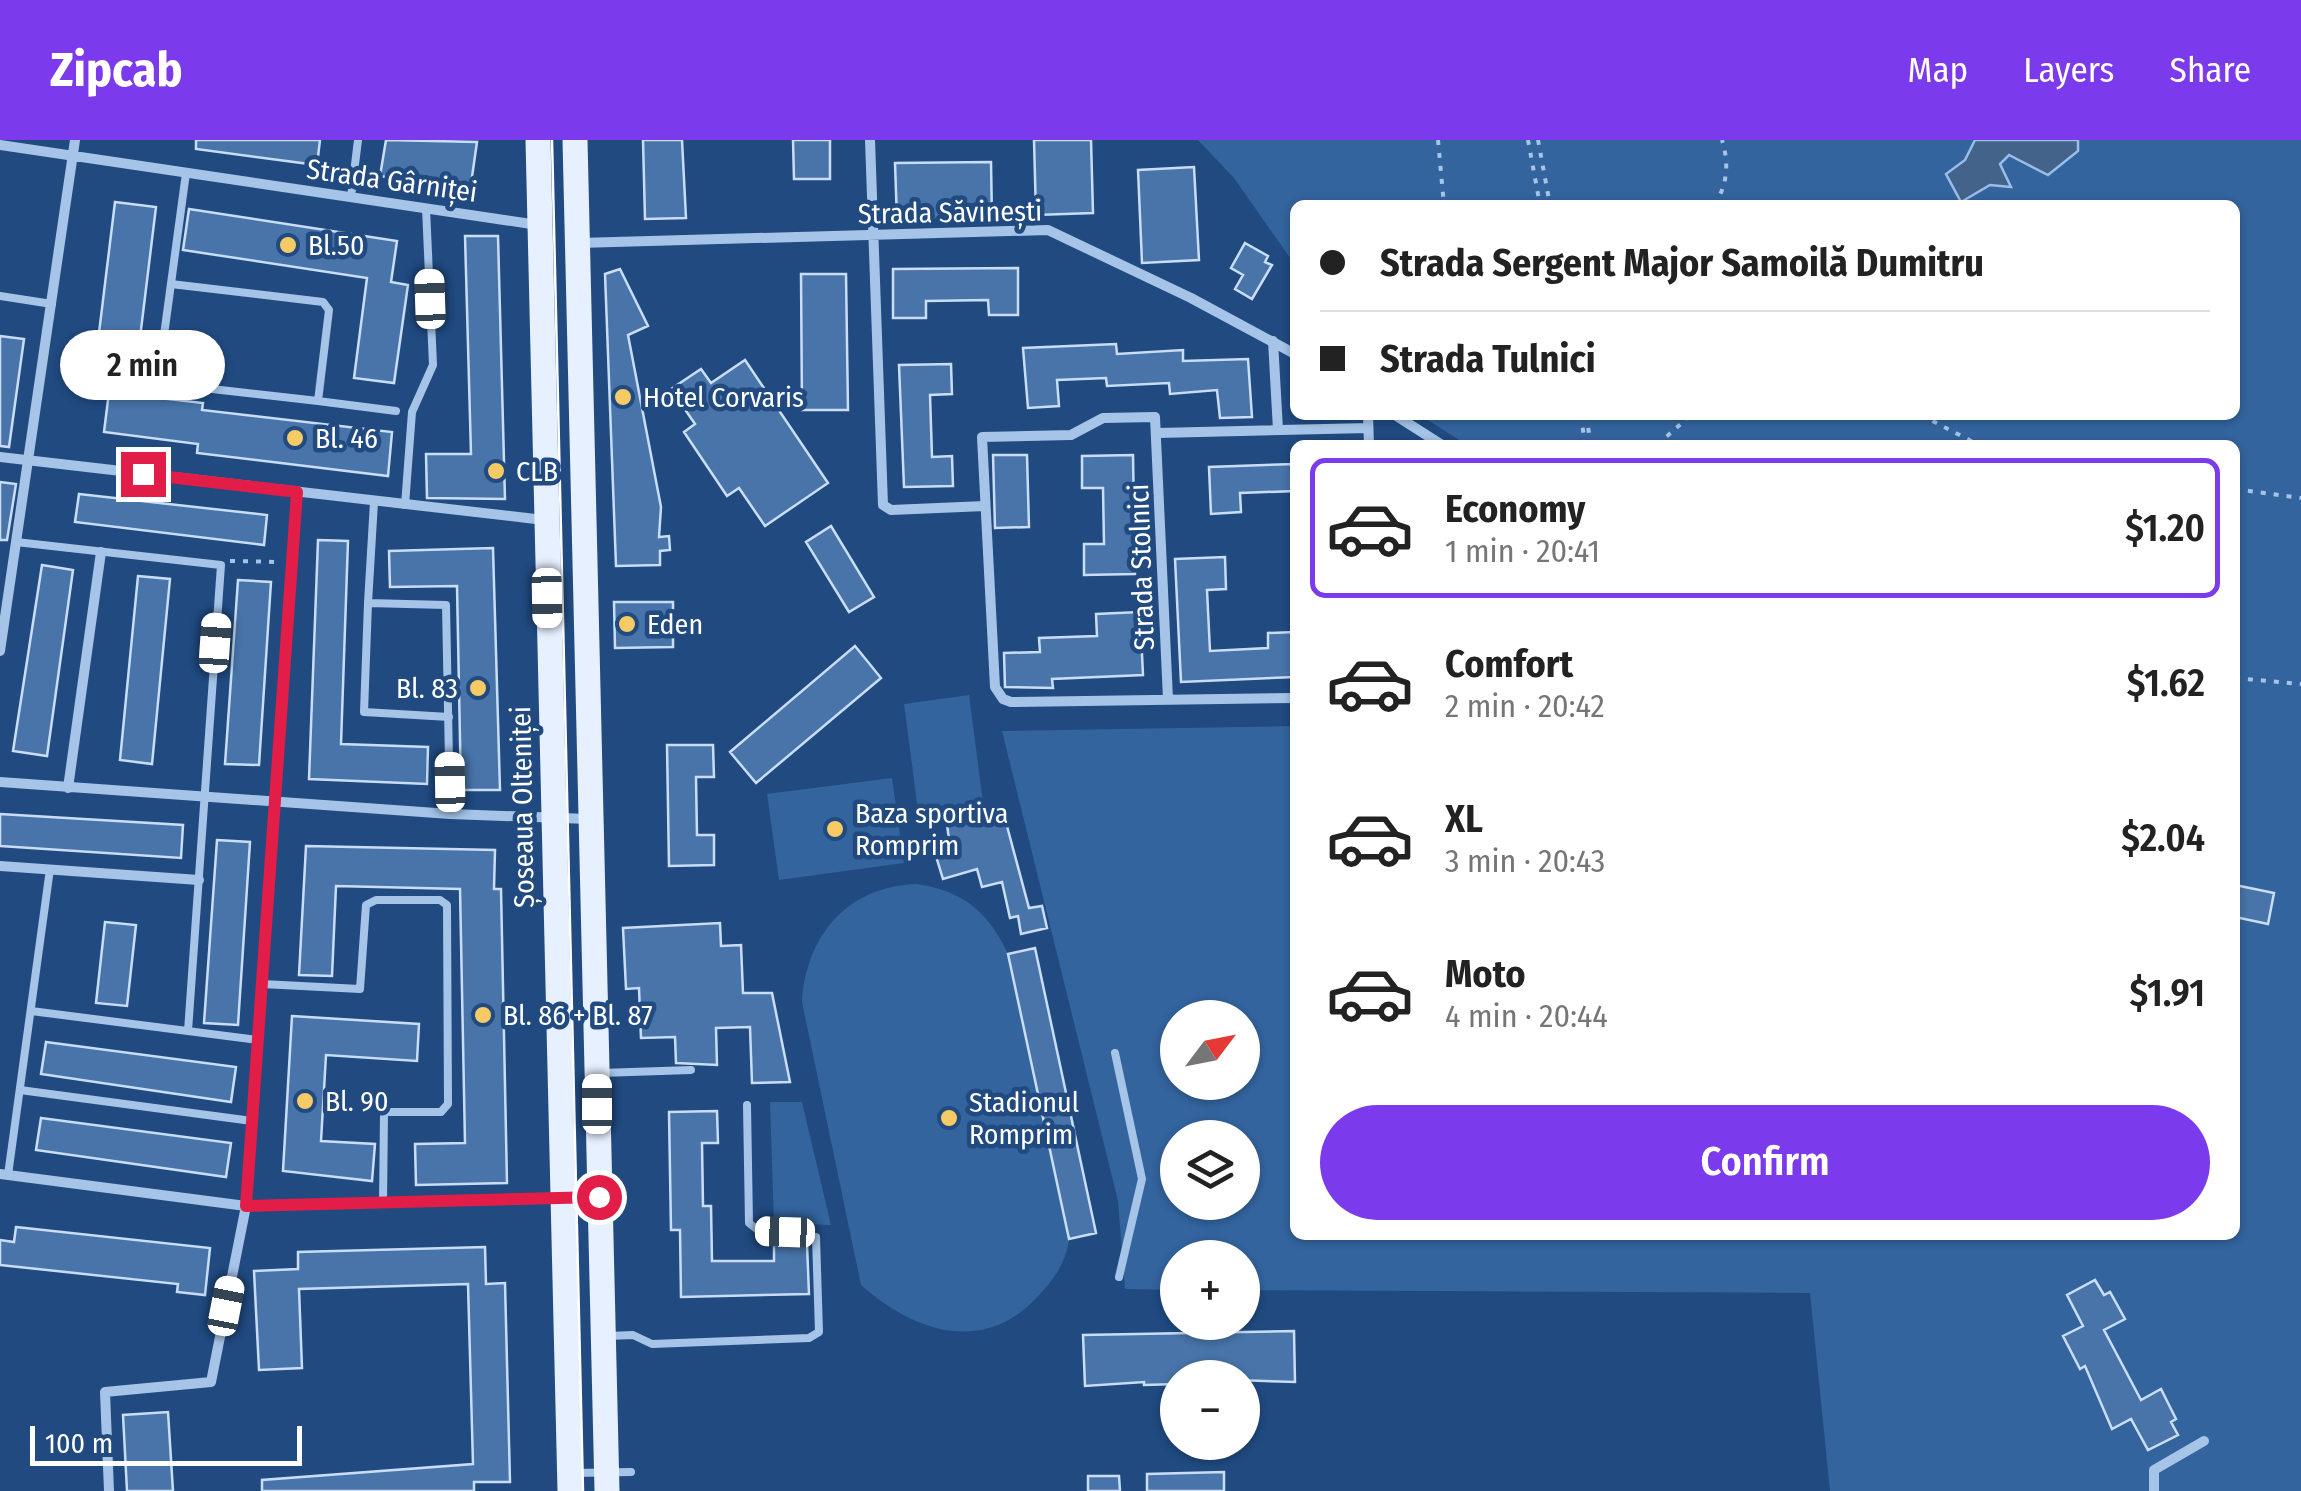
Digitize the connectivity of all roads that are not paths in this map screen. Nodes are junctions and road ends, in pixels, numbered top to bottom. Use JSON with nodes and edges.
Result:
{"nodes":[{"id":1,"x":75,"y":140,"type":"edge"},
{"id":2,"x":358,"y":140,"type":"edge"},
{"id":3,"x":538,"y":140,"type":"edge"},
{"id":4,"x":575,"y":140,"type":"edge"},
{"id":5,"x":870,"y":140,"type":"edge"},
{"id":6,"x":0,"y":145,"type":"edge"},
{"id":7,"x":72,"y":156,"type":"junction"},
{"id":8,"x":186,"y":172,"type":"junction"},
{"id":9,"x":351,"y":197,"type":"junction"},
{"id":10,"x":426,"y":208,"type":"junction"},
{"id":11,"x":540,"y":225,"type":"junction"},
{"id":12,"x":873,"y":235,"type":"junction"},
{"id":13,"x":578,"y":243,"type":"junction"},
{"id":14,"x":171,"y":284,"type":"junction"},
{"id":15,"x":0,"y":296,"type":"edge"},
{"id":16,"x":52,"y":304,"type":"junction"},
{"id":17,"x":1273,"y":341,"type":"junction"},
{"id":18,"x":1290,"y":351,"type":"edge"},
{"id":19,"x":318,"y":401,"type":"junction"},
{"id":20,"x":396,"y":411,"type":"dead end"},
{"id":21,"x":1403,"y":420,"type":"edge"},
{"id":22,"x":1368,"y":421,"type":"edge"},
{"id":23,"x":1278,"y":430,"type":"junction"},
{"id":24,"x":1158,"y":433,"type":"junction"},
{"id":25,"x":1434,"y":440,"type":"edge"},
{"id":26,"x":0,"y":457,"type":"edge"},
{"id":27,"x":28,"y":461,"type":"junction"},
{"id":28,"x":297,"y":492,"type":"junction"},
{"id":29,"x":374,"y":502,"type":"junction"},
{"id":30,"x":405,"y":505,"type":"junction"},
{"id":31,"x":984,"y":506,"type":"junction"},
{"id":32,"x":545,"y":520,"type":"junction"},
{"id":33,"x":0,"y":540,"type":"edge"},
{"id":34,"x":16,"y":542,"type":"junction"},
{"id":35,"x":102,"y":552,"type":"junction"},
{"id":36,"x":368,"y":603,"type":"junction"},
{"id":37,"x":0,"y":651,"type":"edge"},
{"id":38,"x":1290,"y":698,"type":"edge"},
{"id":39,"x":1168,"y":699,"type":"junction"},
{"id":40,"x":449,"y":717,"type":"junction"},
{"id":41,"x":0,"y":782,"type":"edge"},
{"id":42,"x":68,"y":788,"type":"junction"},
{"id":43,"x":204,"y":798,"type":"junction"},
{"id":44,"x":274,"y":803,"type":"junction"},
{"id":45,"x":450,"y":814,"type":"junction"},
{"id":46,"x":553,"y":819,"type":"junction"},
{"id":47,"x":593,"y":819,"type":"junction"},
{"id":48,"x":0,"y":866,"type":"edge"},
{"id":49,"x":50,"y":869,"type":"junction"},
{"id":50,"x":199,"y":880,"type":"junction"},
{"id":51,"x":262,"y":984,"type":"junction"},
{"id":52,"x":31,"y":1011,"type":"junction"},
{"id":53,"x":188,"y":1032,"type":"junction"},
{"id":54,"x":258,"y":1040,"type":"junction"},
{"id":55,"x":1115,"y":1053,"type":"dead end"},
{"id":56,"x":691,"y":1070,"type":"dead end"},
{"id":57,"x":597,"y":1072,"type":"junction"},
{"id":58,"x":20,"y":1090,"type":"junction"},
{"id":59,"x":747,"y":1105,"type":"dead end"},
{"id":60,"x":252,"y":1121,"type":"junction"},
{"id":61,"x":4,"y":1174,"type":"edge"},
{"id":62,"x":599,"y":1197,"type":"junction"},
{"id":63,"x":562,"y":1198,"type":"junction"},
{"id":64,"x":383,"y":1204,"type":"junction"},
{"id":65,"x":246,"y":1206,"type":"junction"},
{"id":66,"x":1119,"y":1277,"type":"dead end"},
{"id":67,"x":603,"y":1336,"type":"junction"},
{"id":68,"x":2204,"y":1441,"type":"dead end"},
{"id":69,"x":615,"y":1478,"type":"edge"},
{"id":70,"x":570,"y":1482,"type":"edge"},
{"id":71,"x":109,"y":1491,"type":"edge"},
{"id":72,"x":2154,"y":1491,"type":"edge"}],
"edges":[{"from":1,"to":7,"type":"street"},
{"from":2,"to":9,"type":"lane"},
{"from":3,"to":11,"type":"main road","name":"Șoseaua Olteniței"},
{"from":4,"to":13,"type":"main road","name":"Șoseaua Olteniței"},
{"from":5,"to":12,"type":"street"},
{"from":6,"to":7,"type":"street","name":"Strada Gârniței"},
{"from":7,"to":8,"type":"street","name":"Strada Gârniței"},
{"from":7,"to":16,"type":"street"},
{"from":8,"to":9,"type":"street","name":"Strada Gârniței"},
{"from":8,"to":14,"type":"lane"},
{"from":9,"to":10,"type":"street","name":"Strada Gârniței"},
{"from":10,"to":11,"type":"street","name":"Strada Gârniței"},
{"from":10,"to":30,"type":"lane"},
{"from":11,"to":32,"type":"main road","name":"Șoseaua Olteniței"},
{"from":12,"to":13,"type":"street","name":"Strada Săvinești"},
{"from":12,"to":17,"type":"street","name":"Strada Săvinești"},
{"from":12,"to":31,"type":"street"},
{"from":13,"to":47,"type":"main road","name":"Șoseaua Olteniței"},
{"from":14,"to":19,"type":"lane"},
{"from":14,"to":19,"type":"lane"},
{"from":15,"to":16,"type":"lane"},
{"from":16,"to":27,"type":"street"},
{"from":17,"to":18,"type":"street","name":"Strada Săvinești"},
{"from":17,"to":23,"type":"street"},
{"from":19,"to":20,"type":"lane"},
{"from":21,"to":25,"type":"street"},
{"from":22,"to":23,"type":"street"},
{"from":23,"to":24,"type":"street"},
{"from":24,"to":31,"type":"street"},
{"from":24,"to":39,"type":"street","name":"Strada Stolnici"},
{"from":26,"to":27,"type":"street"},
{"from":27,"to":28,"type":"street"},
{"from":27,"to":34,"type":"street"},
{"from":28,"to":29,"type":"street"},
{"from":28,"to":44,"type":"street"},
{"from":29,"to":30,"type":"street"},
{"from":29,"to":36,"type":"lane"},
{"from":30,"to":32,"type":"street"},
{"from":31,"to":39,"type":"street"},
{"from":32,"to":46,"type":"main road","name":"Șoseaua Olteniței"},
{"from":33,"to":34,"type":"street"},
{"from":34,"to":35,"type":"lane"},
{"from":34,"to":37,"type":"street"},
{"from":35,"to":42,"type":"street"},
{"from":35,"to":43,"type":"lane"},
{"from":36,"to":40,"type":"lane"},
{"from":36,"to":40,"type":"lane"},
{"from":38,"to":39,"type":"street"},
{"from":40,"to":45,"type":"lane"},
{"from":41,"to":42,"type":"street"},
{"from":42,"to":43,"type":"street"},
{"from":43,"to":44,"type":"street"},
{"from":43,"to":50,"type":"lane"},
{"from":44,"to":45,"type":"street"},
{"from":44,"to":51,"type":"street"},
{"from":45,"to":46,"type":"street"},
{"from":46,"to":47,"type":"street"},
{"from":46,"to":63,"type":"main road","name":"Șoseaua Olteniței"},
{"from":47,"to":57,"type":"main road","name":"Șoseaua Olteniței"},
{"from":48,"to":49,"type":"street"},
{"from":49,"to":50,"type":"street"},
{"from":49,"to":52,"type":"lane"},
{"from":50,"to":53,"type":"lane"},
{"from":51,"to":54,"type":"street"},
{"from":51,"to":64,"type":"lane"},
{"from":52,"to":53,"type":"lane"},
{"from":52,"to":58,"type":"lane"},
{"from":53,"to":54,"type":"lane"},
{"from":54,"to":60,"type":"street"},
{"from":55,"to":66,"type":"lane"},
{"from":56,"to":57,"type":"lane"},
{"from":57,"to":62,"type":"main road","name":"Șoseaua Olteniței"},
{"from":58,"to":60,"type":"lane"},
{"from":58,"to":61,"type":"lane"},
{"from":59,"to":67,"type":"lane"},
{"from":60,"to":65,"type":"street"},
{"from":61,"to":65,"type":"street"},
{"from":62,"to":63,"type":"street"},
{"from":62,"to":67,"type":"main road","name":"Șoseaua Olteniței"},
{"from":63,"to":64,"type":"street"},
{"from":63,"to":70,"type":"main road","name":"Șoseaua Olteniței"},
{"from":64,"to":65,"type":"street"},
{"from":65,"to":71,"type":"street"},
{"from":67,"to":69,"type":"main road","name":"Șoseaua Olteniței"},
{"from":68,"to":72,"type":"street"},
{"from":69,"to":70,"type":"lane","name":"Șoseaua Olteniței"}]}
